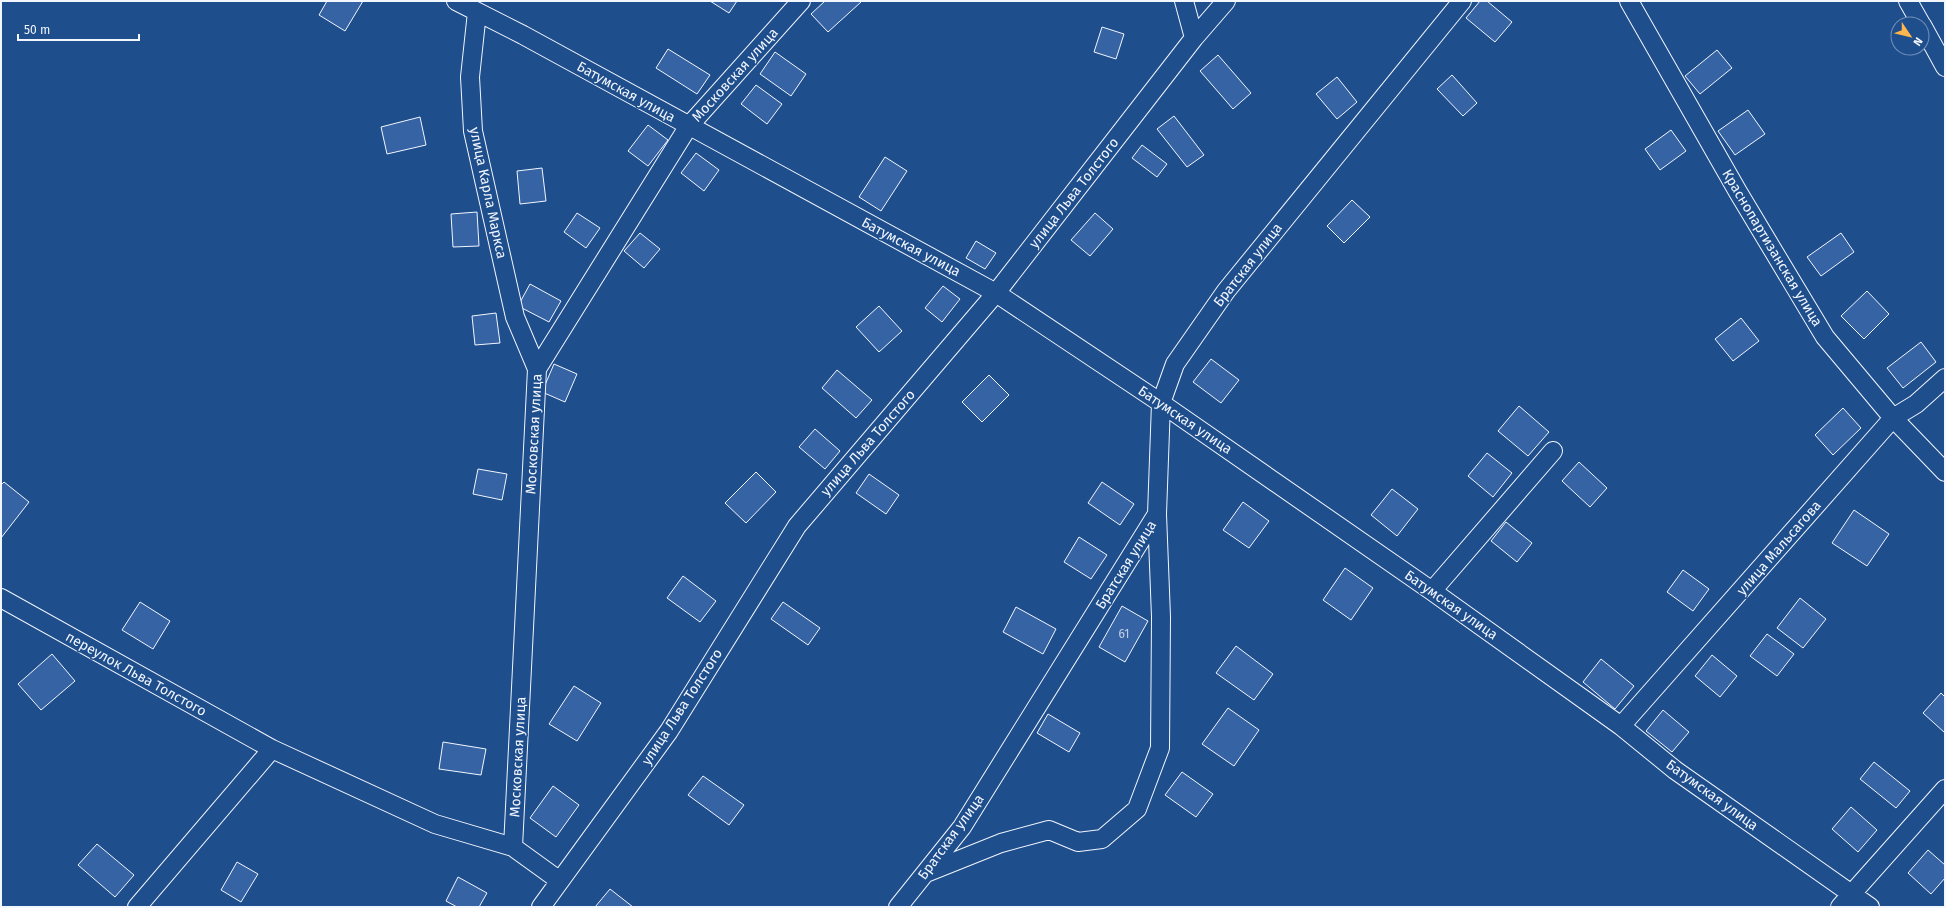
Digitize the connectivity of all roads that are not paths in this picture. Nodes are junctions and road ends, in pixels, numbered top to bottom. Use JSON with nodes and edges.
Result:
{"nodes":[{"id":1,"x":456,"y":1,"type":"edge"},
{"id":2,"x":801,"y":1,"type":"edge"},
{"id":3,"x":1184,"y":1,"type":"edge"},
{"id":4,"x":1226,"y":1,"type":"edge"},
{"id":5,"x":1462,"y":1,"type":"edge"},
{"id":6,"x":1629,"y":1,"type":"edge"},
{"id":7,"x":1908,"y":1,"type":"edge"},
{"id":8,"x":477,"y":12,"type":"junction"},
{"id":9,"x":1917,"y":16,"type":"edge"},
{"id":10,"x":1194,"y":38,"type":"junction"},
{"id":11,"x":1930,"y":39,"type":"edge"},
{"id":12,"x":1945,"y":66,"type":"edge"},
{"id":13,"x":688,"y":127,"type":"junction"},
{"id":14,"x":996,"y":293,"type":"junction"},
{"id":15,"x":537,"y":369,"type":"junction"},
{"id":16,"x":1945,"y":378,"type":"edge"},
{"id":17,"x":1161,"y":403,"type":"junction"},
{"id":18,"x":1893,"y":418,"type":"junction"},
{"id":19,"x":1553,"y":451,"type":"dead end"},
{"id":20,"x":1945,"y":472,"type":"edge"},
{"id":21,"x":1157,"y":514,"type":"junction"},
{"id":22,"x":1432,"y":591,"type":"junction"},
{"id":23,"x":1,"y":598,"type":"edge"},
{"id":24,"x":1622,"y":726,"type":"junction"},
{"id":25,"x":272,"y":749,"type":"junction"},
{"id":26,"x":1945,"y":789,"type":"edge"},
{"id":27,"x":513,"y":847,"type":"junction"},
{"id":28,"x":925,"y":874,"type":"junction"},
{"id":29,"x":560,"y":881,"type":"junction"},
{"id":30,"x":1846,"y":900,"type":"edge"},
{"id":31,"x":137,"y":907,"type":"edge"},
{"id":32,"x":541,"y":907,"type":"edge"},
{"id":33,"x":898,"y":907,"type":"edge"},
{"id":34,"x":1870,"y":907,"type":"edge"}],
"edges":[{"from":1,"to":8,"type":"street","name":"Батумская улица"},
{"from":2,"to":13,"type":"street","name":"Московская улица"},
{"from":3,"to":10,"type":"street"},
{"from":4,"to":10,"type":"street","name":"улица Льва Толстого"},
{"from":5,"to":17,"type":"street","name":"Братская улица"},
{"from":6,"to":18,"type":"street","name":"Краснопартизанская улица"},
{"from":7,"to":9,"type":"street"},
{"from":8,"to":13,"type":"street","name":"Батумская улица"},
{"from":8,"to":15,"type":"street","name":"улица Карла Маркса"},
{"from":10,"to":14,"type":"street","name":"улица Льва Толстого"},
{"from":11,"to":12,"type":"street"},
{"from":13,"to":14,"type":"street","name":"Батумская улица"},
{"from":13,"to":15,"type":"street","name":"Московская улица"},
{"from":14,"to":17,"type":"street","name":"Батумская улица"},
{"from":14,"to":29,"type":"street","name":"улица Льва Толстого"},
{"from":15,"to":27,"type":"street","name":"Московская улица"},
{"from":16,"to":18,"type":"street","name":"улица Мальсагова"},
{"from":17,"to":21,"type":"street","name":"Братская улица"},
{"from":17,"to":22,"type":"street","name":"Батумская улица"},
{"from":18,"to":20,"type":"street","name":"Краснопартизанская улица"},
{"from":18,"to":24,"type":"street","name":"улица Мальсагова"},
{"from":19,"to":22,"type":"street"},
{"from":21,"to":28,"type":"street","name":"Братская улица"},
{"from":21,"to":28,"type":"street"},
{"from":22,"to":24,"type":"street","name":"Батумская улица"},
{"from":23,"to":25,"type":"street","name":"переулок Льва Толстого"},
{"from":24,"to":30,"type":"street","name":"Батумская улица"},
{"from":25,"to":27,"type":"street","name":"переулок Льва Толстого"},
{"from":25,"to":31,"type":"street"},
{"from":26,"to":30,"type":"street"},
{"from":27,"to":29,"type":"street"},
{"from":28,"to":33,"type":"street","name":"Братская улица"},
{"from":29,"to":32,"type":"street","name":"улица Льва Толстого"},
{"from":30,"to":34,"type":"street","name":"Батумская улица"}]}
